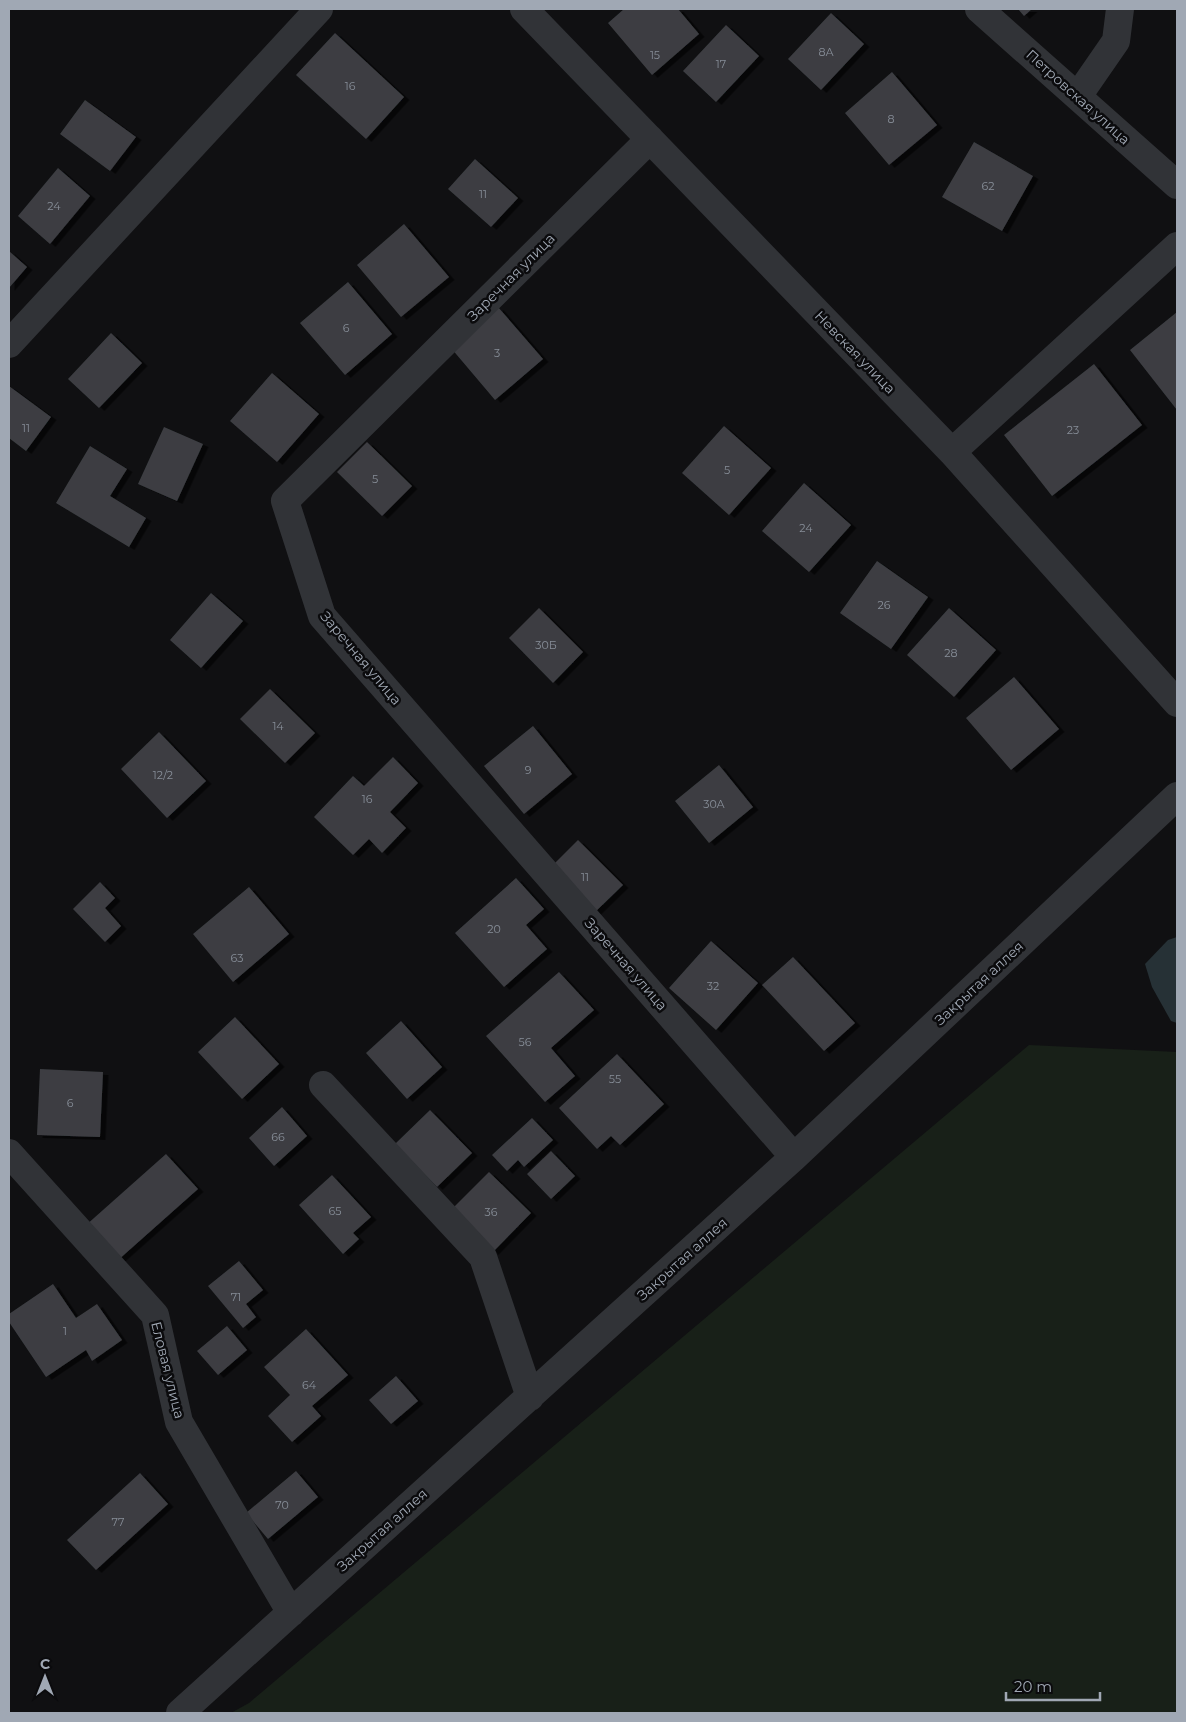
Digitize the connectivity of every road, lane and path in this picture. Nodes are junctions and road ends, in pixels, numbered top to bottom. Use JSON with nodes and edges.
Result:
{"nodes":[{"id":1,"x":319,"y":9,"type":"edge"},
{"id":2,"x":524,"y":9,"type":"edge"},
{"id":3,"x":979,"y":9,"type":"edge"},
{"id":4,"x":1120,"y":9,"type":"edge"},
{"id":5,"x":1078,"y":96,"type":"junction"},
{"id":6,"x":650,"y":139,"type":"junction"},
{"id":7,"x":1177,"y":185,"type":"edge"},
{"id":8,"x":1177,"y":246,"type":"edge"},
{"id":9,"x":9,"y":344,"type":"edge"},
{"id":10,"x":952,"y":452,"type":"junction"},
{"id":11,"x":1177,"y":703,"type":"edge"},
{"id":12,"x":1177,"y":796,"type":"edge"},
{"id":13,"x":323,"y":1086,"type":"dead end"},
{"id":14,"x":9,"y":1154,"type":"edge"},
{"id":15,"x":794,"y":1157,"type":"junction"},
{"id":16,"x":530,"y":1396,"type":"junction"},
{"id":17,"x":291,"y":1613,"type":"junction"},
{"id":18,"x":180,"y":1713,"type":"edge"}],
"edges":[{"from":1,"to":9,"type":"lane"},
{"from":2,"to":6,"type":"lane","name":"Невская улица"},
{"from":3,"to":5,"type":"lane","name":"Петровская улица"},
{"from":4,"to":5,"type":"lane"},
{"from":5,"to":7,"type":"lane","name":"Петровская улица"},
{"from":6,"to":10,"type":"lane","name":"Невская улица"},
{"from":6,"to":15,"type":"lane","name":"Заречная улица"},
{"from":8,"to":10,"type":"lane"},
{"from":10,"to":11,"type":"lane","name":"Невская улица"},
{"from":12,"to":15,"type":"lane","name":"Закрытая аллея"},
{"from":13,"to":16,"type":"lane"},
{"from":14,"to":17,"type":"lane","name":"Еловая улица"},
{"from":15,"to":16,"type":"lane","name":"Закрытая аллея"},
{"from":16,"to":17,"type":"lane","name":"Закрытая аллея"},
{"from":17,"to":18,"type":"lane","name":"Закрытая аллея"}]}
